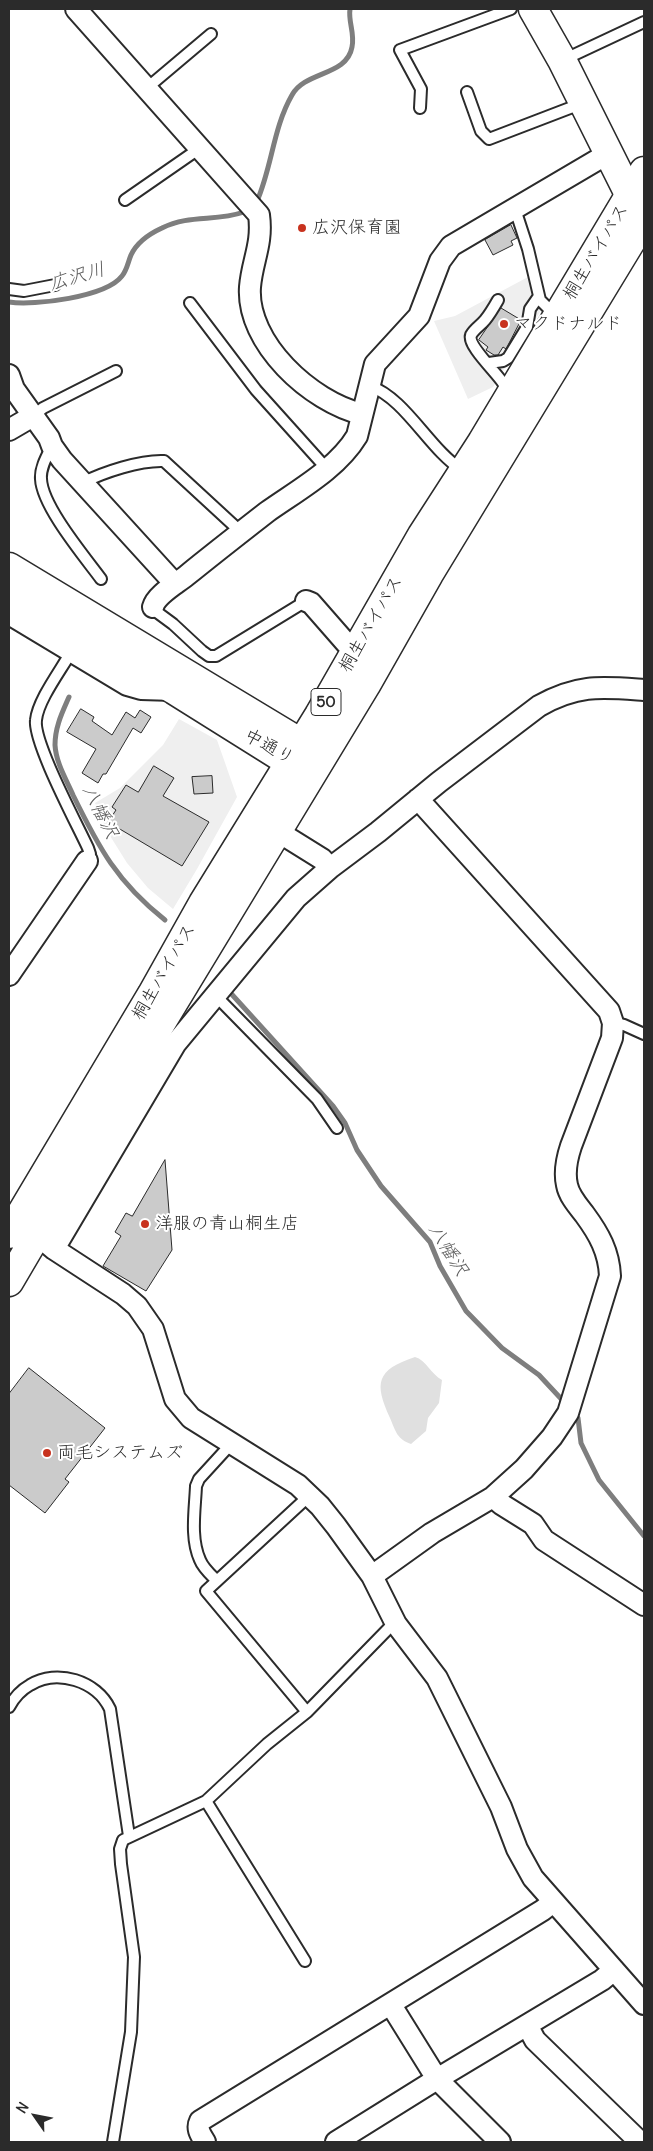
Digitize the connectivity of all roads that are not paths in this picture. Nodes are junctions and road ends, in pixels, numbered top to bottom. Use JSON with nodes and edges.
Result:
{"nodes":[{"id":1,"x":76,"y":9,"type":"edge"},
{"id":2,"x":511,"y":9,"type":"edge"},
{"id":3,"x":533,"y":9,"type":"edge"},
{"id":4,"x":644,"y":22,"type":"edge"},
{"id":5,"x":211,"y":34,"type":"dead end"},
{"id":6,"x":562,"y":60,"type":"junction"},
{"id":7,"x":147,"y":88,"type":"junction"},
{"id":8,"x":467,"y":92,"type":"dead end"},
{"id":9,"x":584,"y":103,"type":"junction"},
{"id":10,"x":420,"y":108,"type":"dead end"},
{"id":11,"x":200,"y":148,"type":"junction"},
{"id":12,"x":609,"y":153,"type":"junction"},
{"id":13,"x":644,"y":172,"type":"edge"},
{"id":14,"x":630,"y":195,"type":"junction"},
{"id":15,"x":125,"y":200,"type":"dead end"},
{"id":16,"x":515,"y":209,"type":"junction"},
{"id":17,"x":644,"y":222,"type":"edge"},
{"id":18,"x":54,"y":285,"type":"dead end"},
{"id":19,"x":9,"y":289,"type":"edge"},
{"id":20,"x":539,"y":296,"type":"junction"},
{"id":21,"x":498,"y":300,"type":"dead end"},
{"id":22,"x":190,"y":303,"type":"dead end"},
{"id":23,"x":559,"y":315,"type":"junction"},
{"id":24,"x":489,"y":363,"type":"junction"},
{"id":25,"x":116,"y":371,"type":"dead end"},
{"id":26,"x":9,"y":375,"type":"edge"},
{"id":27,"x":503,"y":382,"type":"dead end"},
{"id":28,"x":370,"y":386,"type":"junction"},
{"id":29,"x":362,"y":414,"type":"junction"},
{"id":30,"x":33,"y":416,"type":"junction"},
{"id":31,"x":9,"y":430,"type":"edge"},
{"id":32,"x":52,"y":446,"type":"junction"},
{"id":33,"x":327,"y":469,"type":"junction"},
{"id":34,"x":464,"y":471,"type":"junction"},
{"id":35,"x":82,"y":483,"type":"junction"},
{"id":36,"x":241,"y":532,"type":"junction"},
{"id":37,"x":9,"y":567,"type":"edge"},
{"id":38,"x":100,"y":579,"type":"dead end"},
{"id":39,"x":175,"y":584,"type":"junction"},
{"id":40,"x":9,"y":592,"type":"edge"},
{"id":41,"x":306,"y":601,"type":"joint"},
{"id":42,"x":153,"y":607,"type":"joint"},
{"id":43,"x":9,"y":614,"type":"edge"},
{"id":44,"x":357,"y":649,"type":"junction"},
{"id":45,"x":71,"y":652,"type":"junction"},
{"id":46,"x":174,"y":690,"type":"junction"},
{"id":47,"x":644,"y":690,"type":"edge"},
{"id":48,"x":295,"y":752,"type":"junction"},
{"id":49,"x":317,"y":767,"type":"junction"},
{"id":50,"x":418,"y":799,"type":"junction"},
{"id":51,"x":277,"y":831,"type":"junction"},
{"id":52,"x":86,"y":861,"type":"joint"},
{"id":53,"x":330,"y":868,"type":"junction"},
{"id":54,"x":9,"y":975,"type":"edge"},
{"id":55,"x":221,"y":989,"type":"junction"},
{"id":56,"x":614,"y":1023,"type":"junction"},
{"id":57,"x":644,"y":1034,"type":"edge"},
{"id":58,"x":337,"y":1128,"type":"dead end"},
{"id":59,"x":25,"y":1230,"type":"edge"},
{"id":60,"x":9,"y":1282,"type":"edge"},
{"id":61,"x":231,"y":1444,"type":"junction"},
{"id":62,"x":310,"y":1495,"type":"junction"},
{"id":63,"x":493,"y":1497,"type":"junction"},
{"id":64,"x":372,"y":1576,"type":"junction"},
{"id":65,"x":217,"y":1581,"type":"junction"},
{"id":66,"x":644,"y":1605,"type":"edge"},
{"id":67,"x":396,"y":1624,"type":"junction"},
{"id":68,"x":9,"y":1707,"type":"edge"},
{"id":69,"x":307,"y":1712,"type":"junction"},
{"id":70,"x":206,"y":1801,"type":"junction"},
{"id":71,"x":128,"y":1836,"type":"junction"},
{"id":72,"x":553,"y":1902,"type":"junction"},
{"id":73,"x":305,"y":1961,"type":"dead end"},
{"id":74,"x":614,"y":1970,"type":"junction"},
{"id":75,"x":644,"y":2004,"type":"edge"},
{"id":76,"x":391,"y":2005,"type":"junction"},
{"id":77,"x":526,"y":2025,"type":"junction"},
{"id":78,"x":437,"y":2079,"type":"junction"},
{"id":79,"x":359,"y":2136,"type":"edge"},
{"id":80,"x":113,"y":2142,"type":"edge"},
{"id":81,"x":205,"y":2142,"type":"edge"},
{"id":82,"x":336,"y":2142,"type":"edge"},
{"id":83,"x":500,"y":2142,"type":"edge"},
{"id":84,"x":640,"y":2142,"type":"edge"}],
"edges":[{"from":1,"to":7,"type":"street"},
{"from":2,"to":10,"type":"lane"},
{"from":3,"to":6,"type":"main road"},
{"from":4,"to":6,"type":"lane"},
{"from":5,"to":7,"type":"lane"},
{"from":6,"to":9,"type":"main road"},
{"from":7,"to":11,"type":"street"},
{"from":8,"to":9,"type":"lane"},
{"from":9,"to":12,"type":"main road"},
{"from":11,"to":15,"type":"lane"},
{"from":11,"to":29,"type":"street"},
{"from":12,"to":14,"type":"main road"},
{"from":12,"to":16,"type":"street"},
{"from":13,"to":14,"type":"main road","name":"桐生バイパス","number":"50"},
{"from":14,"to":17,"type":"main road"},
{"from":14,"to":23,"type":"main road","name":"桐生バイパス","number":"50"},
{"from":16,"to":20,"type":"lane"},
{"from":16,"to":28,"type":"street"},
{"from":17,"to":49,"type":"main road","name":"桐生バイパス","number":"50"},
{"from":18,"to":19,"type":"lane"},
{"from":20,"to":23,"type":"lane"},
{"from":20,"to":24,"type":"lane"},
{"from":21,"to":24,"type":"lane"},
{"from":22,"to":33,"type":"lane"},
{"from":23,"to":34,"type":"main road","name":"桐生バイパス","number":"50"},
{"from":24,"to":27,"type":"lane"},
{"from":25,"to":30,"type":"lane"},
{"from":26,"to":30,"type":"street"},
{"from":28,"to":29,"type":"street"},
{"from":28,"to":34,"type":"lane"},
{"from":29,"to":33,"type":"street"},
{"from":30,"to":31,"type":"street"},
{"from":30,"to":32,"type":"street"},
{"from":32,"to":35,"type":"street"},
{"from":32,"to":38,"type":"lane"},
{"from":33,"to":36,"type":"street"},
{"from":34,"to":44,"type":"main road","name":"桐生バイパス","number":"50"},
{"from":35,"to":36,"type":"lane"},
{"from":35,"to":39,"type":"street"},
{"from":36,"to":39,"type":"street"},
{"from":37,"to":48,"type":"main road","name":"中通り"},
{"from":39,"to":42,"type":"street"},
{"from":40,"to":46,"type":"main road","name":"中通り"},
{"from":41,"to":42,"type":"lane"},
{"from":41,"to":44,"type":"street"},
{"from":43,"to":45,"type":"street"},
{"from":44,"to":48,"type":"main road","name":"桐生バイパス","number":"50"},
{"from":45,"to":46,"type":"street"},
{"from":45,"to":52,"type":"lane"},
{"from":46,"to":48,"type":"main road","name":"中通り"},
{"from":47,"to":50,"type":"street"},
{"from":48,"to":49,"type":"main road","name":"中通り"},
{"from":48,"to":59,"type":"main road","name":"桐生バイパス","number":"50"},
{"from":49,"to":51,"type":"main road","name":"桐生バイパス","number":"50"},
{"from":50,"to":53,"type":"street"},
{"from":50,"to":56,"type":"street"},
{"from":51,"to":53,"type":"street"},
{"from":51,"to":59,"type":"main road","name":"桐生バイパス","number":"50"},
{"from":52,"to":54,"type":"street"},
{"from":53,"to":55,"type":"street"},
{"from":55,"to":58,"type":"lane"},
{"from":55,"to":59,"type":"street"},
{"from":56,"to":57,"type":"lane"},
{"from":56,"to":63,"type":"street"},
{"from":59,"to":60,"type":"main road","name":"桐生バイパス","number":"50"},
{"from":59,"to":61,"type":"street"},
{"from":61,"to":62,"type":"street"},
{"from":61,"to":65,"type":"lane"},
{"from":62,"to":64,"type":"street"},
{"from":62,"to":65,"type":"lane"},
{"from":63,"to":64,"type":"street"},
{"from":63,"to":66,"type":"street"},
{"from":64,"to":67,"type":"street"},
{"from":65,"to":69,"type":"lane"},
{"from":67,"to":69,"type":"lane"},
{"from":67,"to":72,"type":"street"},
{"from":68,"to":71,"type":"lane"},
{"from":69,"to":70,"type":"lane"},
{"from":70,"to":71,"type":"lane"},
{"from":70,"to":73,"type":"lane"},
{"from":71,"to":80,"type":"lane"},
{"from":72,"to":74,"type":"street"},
{"from":72,"to":76,"type":"street"},
{"from":74,"to":75,"type":"street"},
{"from":74,"to":77,"type":"street"},
{"from":76,"to":78,"type":"street"},
{"from":76,"to":81,"type":"street"},
{"from":77,"to":78,"type":"street"},
{"from":77,"to":84,"type":"street"},
{"from":78,"to":79,"type":"street"},
{"from":78,"to":83,"type":"street"},
{"from":79,"to":82,"type":"street"}]}
